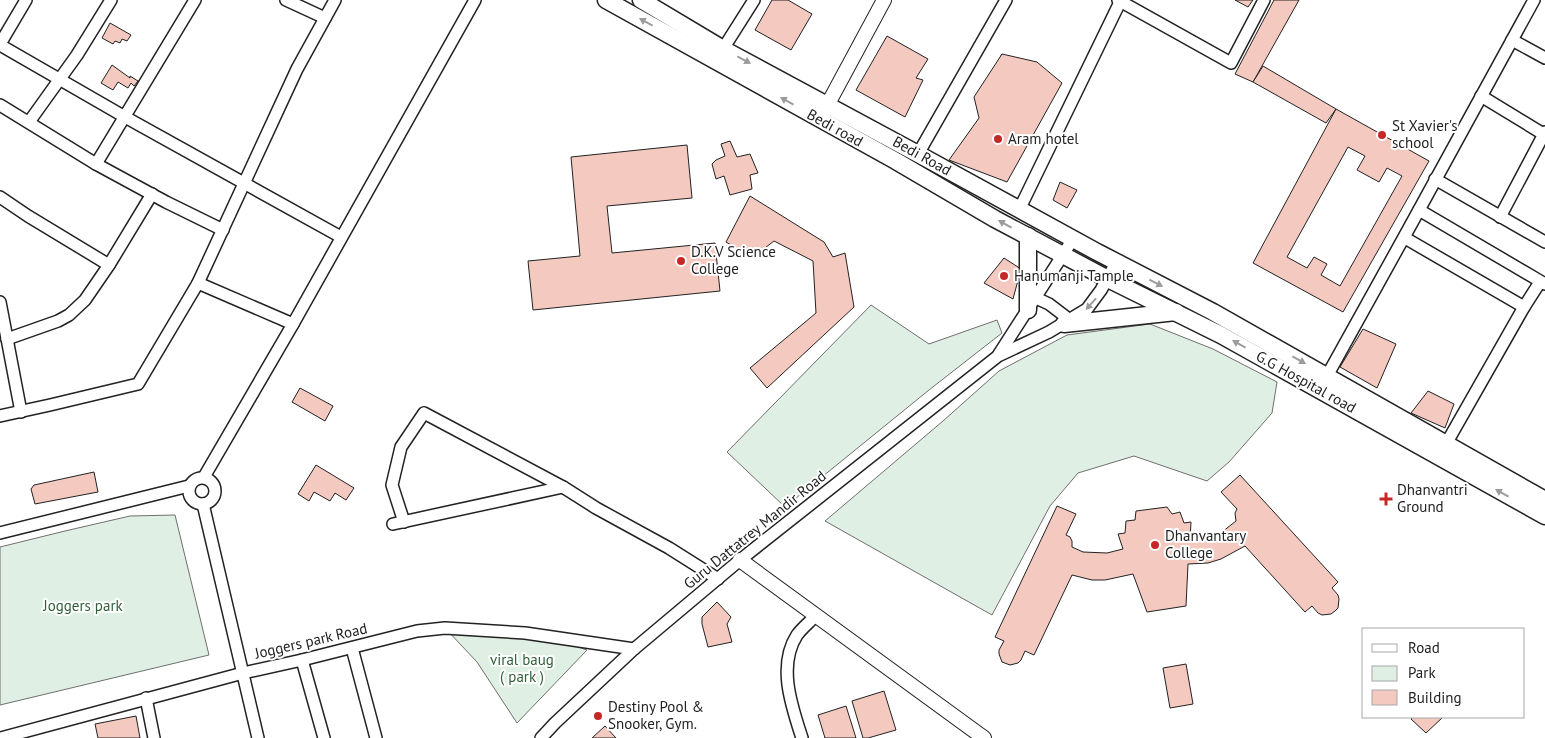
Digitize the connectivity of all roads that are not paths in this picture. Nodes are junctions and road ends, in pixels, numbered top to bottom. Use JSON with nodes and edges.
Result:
{"nodes":[{"id":1,"x":26,"y":0,"type":"edge"},
{"id":2,"x":111,"y":0,"type":"edge"},
{"id":3,"x":195,"y":0,"type":"edge"},
{"id":4,"x":286,"y":0,"type":"edge"},
{"id":5,"x":335,"y":0,"type":"edge"},
{"id":6,"x":475,"y":0,"type":"edge"},
{"id":7,"x":606,"y":0,"type":"edge"},
{"id":8,"x":642,"y":0,"type":"edge"},
{"id":9,"x":754,"y":0,"type":"edge"},
{"id":10,"x":884,"y":0,"type":"edge"},
{"id":11,"x":1006,"y":0,"type":"edge"},
{"id":12,"x":1120,"y":0,"type":"edge"},
{"id":13,"x":1264,"y":0,"type":"edge"},
{"id":14,"x":1534,"y":0,"type":"edge"},
{"id":15,"x":325,"y":18,"type":"junction"},
{"id":16,"x":1512,"y":40,"type":"junction"},
{"id":17,"x":0,"y":44,"type":"edge"},
{"id":18,"x":723,"y":49,"type":"junction"},
{"id":19,"x":1545,"y":58,"type":"edge"},
{"id":20,"x":60,"y":80,"type":"junction"},
{"id":21,"x":1481,"y":96,"type":"junction"},
{"id":22,"x":0,"y":105,"type":"edge"},
{"id":23,"x":827,"y":105,"type":"junction"},
{"id":24,"x":124,"y":117,"type":"junction"},
{"id":25,"x":820,"y":120,"type":"junction"},
{"id":26,"x":29,"y":122,"type":"junction"},
{"id":27,"x":1545,"y":134,"type":"edge"},
{"id":28,"x":918,"y":154,"type":"junction"},
{"id":29,"x":96,"y":164,"type":"junction"},
{"id":30,"x":1435,"y":179,"type":"junction"},
{"id":31,"x":245,"y":184,"type":"junction"},
{"id":32,"x":152,"y":194,"type":"junction"},
{"id":33,"x":0,"y":197,"type":"edge"},
{"id":34,"x":1019,"y":210,"type":"junction"},
{"id":35,"x":1419,"y":210,"type":"junction"},
{"id":36,"x":1500,"y":217,"type":"junction"},
{"id":37,"x":223,"y":230,"type":"junction"},
{"id":38,"x":1028,"y":236,"type":"junction"},
{"id":39,"x":341,"y":237,"type":"junction"},
{"id":40,"x":1405,"y":238,"type":"junction"},
{"id":41,"x":1074,"y":239,"type":"junction"},
{"id":42,"x":1545,"y":242,"type":"edge"},
{"id":43,"x":1097,"y":252,"type":"joint"},
{"id":44,"x":1063,"y":255,"type":"junction"},
{"id":45,"x":1116,"y":263,"type":"junction"},
{"id":46,"x":109,"y":265,"type":"junction"},
{"id":47,"x":1108,"y":279,"type":"junction"},
{"id":48,"x":198,"y":283,"type":"junction"},
{"id":49,"x":1543,"y":283,"type":"edge"},
{"id":50,"x":0,"y":302,"type":"edge"},
{"id":51,"x":1032,"y":304,"type":"junction"},
{"id":52,"x":1524,"y":307,"type":"junction"},
{"id":53,"x":1176,"y":312,"type":"junction"},
{"id":54,"x":1067,"y":322,"type":"junction"},
{"id":55,"x":294,"y":324,"type":"junction"},
{"id":56,"x":7,"y":339,"type":"junction"},
{"id":57,"x":998,"y":356,"type":"junction"},
{"id":58,"x":1327,"y":376,"type":"junction"},
{"id":59,"x":21,"y":412,"type":"junction"},
{"id":60,"x":0,"y":416,"type":"edge"},
{"id":61,"x":1446,"y":444,"type":"junction"},
{"id":62,"x":204,"y":477,"type":"junction"},
{"id":63,"x":189,"y":486,"type":"junction"},
{"id":64,"x":563,"y":487,"type":"junction"},
{"id":65,"x":1545,"y":500,"type":"edge"},
{"id":66,"x":203,"y":504,"type":"junction"},
{"id":67,"x":1545,"y":516,"type":"edge"},
{"id":68,"x":0,"y":532,"type":"edge"},
{"id":69,"x":740,"y":560,"type":"junction"},
{"id":70,"x":718,"y":579,"type":"junction"},
{"id":71,"x":816,"y":615,"type":"junction"},
{"id":72,"x":352,"y":648,"type":"junction"},
{"id":73,"x":634,"y":649,"type":"junction"},
{"id":74,"x":302,"y":660,"type":"junction"},
{"id":75,"x":243,"y":673,"type":"junction"},
{"id":76,"x":146,"y":698,"type":"junction"},
{"id":77,"x":1,"y":738,"type":"edge"},
{"id":78,"x":154,"y":738,"type":"edge"},
{"id":79,"x":258,"y":738,"type":"edge"},
{"id":80,"x":324,"y":738,"type":"edge"},
{"id":81,"x":376,"y":738,"type":"edge"},
{"id":82,"x":541,"y":738,"type":"edge"},
{"id":83,"x":802,"y":738,"type":"edge"},
{"id":84,"x":984,"y":738,"type":"edge"}],
"edges":[{"from":1,"to":17,"type":"street"},
{"from":2,"to":20,"type":"street"},
{"from":3,"to":24,"type":"street"},
{"from":4,"to":15,"type":"street"},
{"from":5,"to":15,"type":"street"},
{"from":6,"to":39,"type":"street"},
{"from":25,"to":7,"type":"main road","name":"Bedi road","one_way":true},
{"from":8,"to":18,"type":"main road","name":"Bedi Road"},
{"from":9,"to":18,"type":"street"},
{"from":10,"to":23,"type":"street"},
{"from":11,"to":28,"type":"street"},
{"from":12,"to":13,"type":"street"},
{"from":12,"to":34,"type":"street"},
{"from":14,"to":16,"type":"street"},
{"from":15,"to":31,"type":"street"},
{"from":16,"to":19,"type":"street"},
{"from":16,"to":21,"type":"street"},
{"from":17,"to":20,"type":"street"},
{"from":18,"to":23,"type":"main road","name":"Bedi Road","one_way":true},
{"from":20,"to":24,"type":"street"},
{"from":20,"to":26,"type":"street"},
{"from":21,"to":27,"type":"street"},
{"from":21,"to":30,"type":"street"},
{"from":22,"to":26,"type":"street"},
{"from":23,"to":25,"type":"street"},
{"from":23,"to":28,"type":"main road","name":"Bedi Road"},
{"from":24,"to":29,"type":"street"},
{"from":24,"to":31,"type":"street"},
{"from":38,"to":25,"type":"main road","name":"Bedi road","one_way":true},
{"from":26,"to":29,"type":"street"},
{"from":27,"to":36,"type":"street"},
{"from":28,"to":34,"type":"main road","name":"Bedi Road"},
{"from":29,"to":32,"type":"street"},
{"from":30,"to":35,"type":"street"},
{"from":30,"to":36,"type":"street"},
{"from":31,"to":37,"type":"street"},
{"from":31,"to":39,"type":"street"},
{"from":32,"to":37,"type":"street"},
{"from":32,"to":46,"type":"street"},
{"from":33,"to":46,"type":"street"},
{"from":34,"to":41,"type":"main road","name":"Bedi Road"},
{"from":35,"to":40,"type":"street"},
{"from":35,"to":49,"type":"street"},
{"from":36,"to":42,"type":"street"},
{"from":37,"to":48,"type":"street"},
{"from":38,"to":44,"type":"main road","name":"Bedi road"},
{"from":38,"to":51,"type":"main road"},
{"from":39,"to":55,"type":"street"},
{"from":40,"to":52,"type":"street"},
{"from":40,"to":58,"type":"street"},
{"from":41,"to":43,"type":"main road","name":"Bedi Road"},
{"from":41,"to":44,"type":"street","name":"Guru Dattatrey Mandir Road"},
{"from":43,"to":45,"type":"main road","name":"G.G Hospital road"},
{"from":44,"to":47,"type":"main road","name":"G.G Hospital road"},
{"from":44,"to":51,"type":"street","name":"Guru Dattatrey Mandir Road"},
{"from":45,"to":47,"type":"street","name":"Guru Dattatrey Mandir Road"},
{"from":45,"to":58,"type":"main road","name":"G.G Hospital road","one_way":true},
{"from":46,"to":56,"type":"street"},
{"from":47,"to":53,"type":"main road","name":"G.G Hospital road"},
{"from":47,"to":54,"type":"street","name":"Guru Dattatrey Mandir Road","one_way":true},
{"from":48,"to":55,"type":"street"},
{"from":48,"to":59,"type":"street"},
{"from":49,"to":52,"type":"street"},
{"from":50,"to":56,"type":"street"},
{"from":51,"to":54,"type":"street"},
{"from":51,"to":57,"type":"street","name":"Guru Dattatrey Mandir Road"},
{"from":52,"to":61,"type":"street"},
{"from":53,"to":54,"type":"main road"},
{"from":67,"to":53,"type":"main road","name":"G.G Hospital road","one_way":true},
{"from":54,"to":57,"type":"street","name":"Guru Dattatrey Mandir Road"},
{"from":55,"to":62,"type":"street"},
{"from":56,"to":59,"type":"street"},
{"from":57,"to":69,"type":"street","name":"Guru Dattatrey Mandir Road"},
{"from":58,"to":61,"type":"main road","name":"G.G Hospital road"},
{"from":59,"to":60,"type":"street"},
{"from":61,"to":65,"type":"main road","name":"G.G Hospital road"},
{"from":62,"to":63,"type":"street"},
{"from":62,"to":66,"type":"street"},
{"from":63,"to":66,"type":"street"},
{"from":63,"to":68,"type":"street"},
{"from":64,"to":64,"type":"street"},
{"from":64,"to":70,"type":"street"},
{"from":66,"to":75,"type":"street"},
{"from":69,"to":70,"type":"street","name":"Guru Dattatrey Mandir Road"},
{"from":69,"to":71,"type":"street"},
{"from":70,"to":73,"type":"street","name":"Guru Dattatrey Mandir Road"},
{"from":71,"to":83,"type":"street"},
{"from":71,"to":84,"type":"street"},
{"from":72,"to":73,"type":"street","name":"Joggers park Road"},
{"from":72,"to":74,"type":"street","name":"Joggers park Road"},
{"from":72,"to":81,"type":"street"},
{"from":73,"to":82,"type":"street","name":"Guru Dattatrey Mandir Road"},
{"from":74,"to":75,"type":"street","name":"Joggers park Road"},
{"from":74,"to":80,"type":"street"},
{"from":75,"to":76,"type":"street","name":"Joggers park Road"},
{"from":75,"to":79,"type":"street"},
{"from":76,"to":77,"type":"street","name":"Joggers park Road"},
{"from":76,"to":78,"type":"street"}]}
